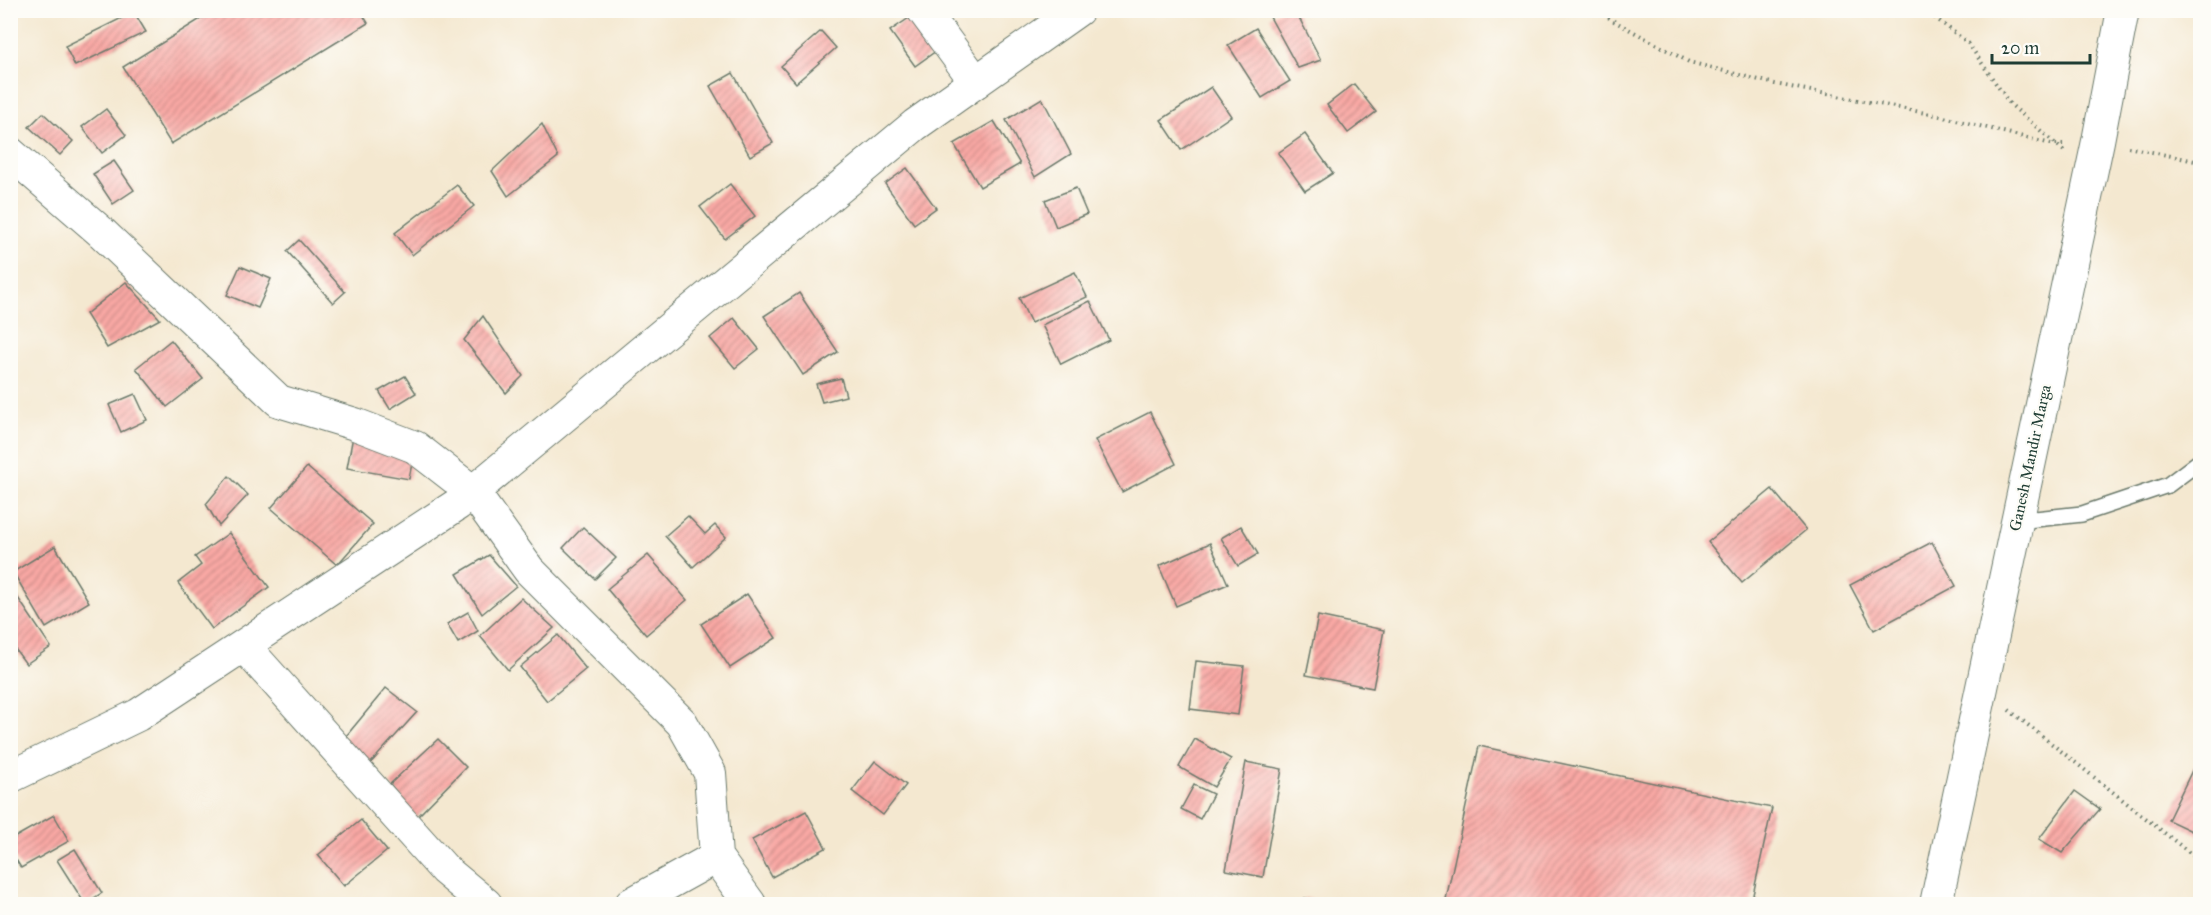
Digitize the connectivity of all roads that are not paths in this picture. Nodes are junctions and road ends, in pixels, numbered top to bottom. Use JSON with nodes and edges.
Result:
{"nodes":[{"id":1,"x":923,"y":10,"type":"edge"},
{"id":2,"x":1078,"y":10,"type":"edge"},
{"id":3,"x":2123,"y":10,"type":"edge"},
{"id":4,"x":976,"y":82,"type":"junction"},
{"id":5,"x":10,"y":153,"type":"edge"},
{"id":6,"x":2200,"y":461,"type":"edge"},
{"id":7,"x":473,"y":492,"type":"junction"},
{"id":8,"x":2017,"y":521,"type":"junction"},
{"id":9,"x":243,"y":646,"type":"junction"},
{"id":10,"x":10,"y":777,"type":"edge"},
{"id":11,"x":716,"y":857,"type":"junction"},
{"id":12,"x":486,"y":904,"type":"edge"},
{"id":13,"x":631,"y":904,"type":"edge"},
{"id":14,"x":750,"y":904,"type":"edge"},
{"id":15,"x":1936,"y":904,"type":"edge"}],
"edges":[{"from":1,"to":4,"type":"street"},
{"from":2,"to":4,"type":"street"},
{"from":3,"to":8,"type":"street","name":"Ganesh Mandir Marga"},
{"from":4,"to":7,"type":"street"},
{"from":5,"to":7,"type":"street"},
{"from":6,"to":8,"type":"lane"},
{"from":7,"to":9,"type":"street"},
{"from":7,"to":11,"type":"street"},
{"from":8,"to":15,"type":"street","name":"Ganesh Mandir Marga"},
{"from":9,"to":10,"type":"street"},
{"from":9,"to":12,"type":"street"},
{"from":11,"to":13,"type":"street"},
{"from":11,"to":14,"type":"street"}]}
